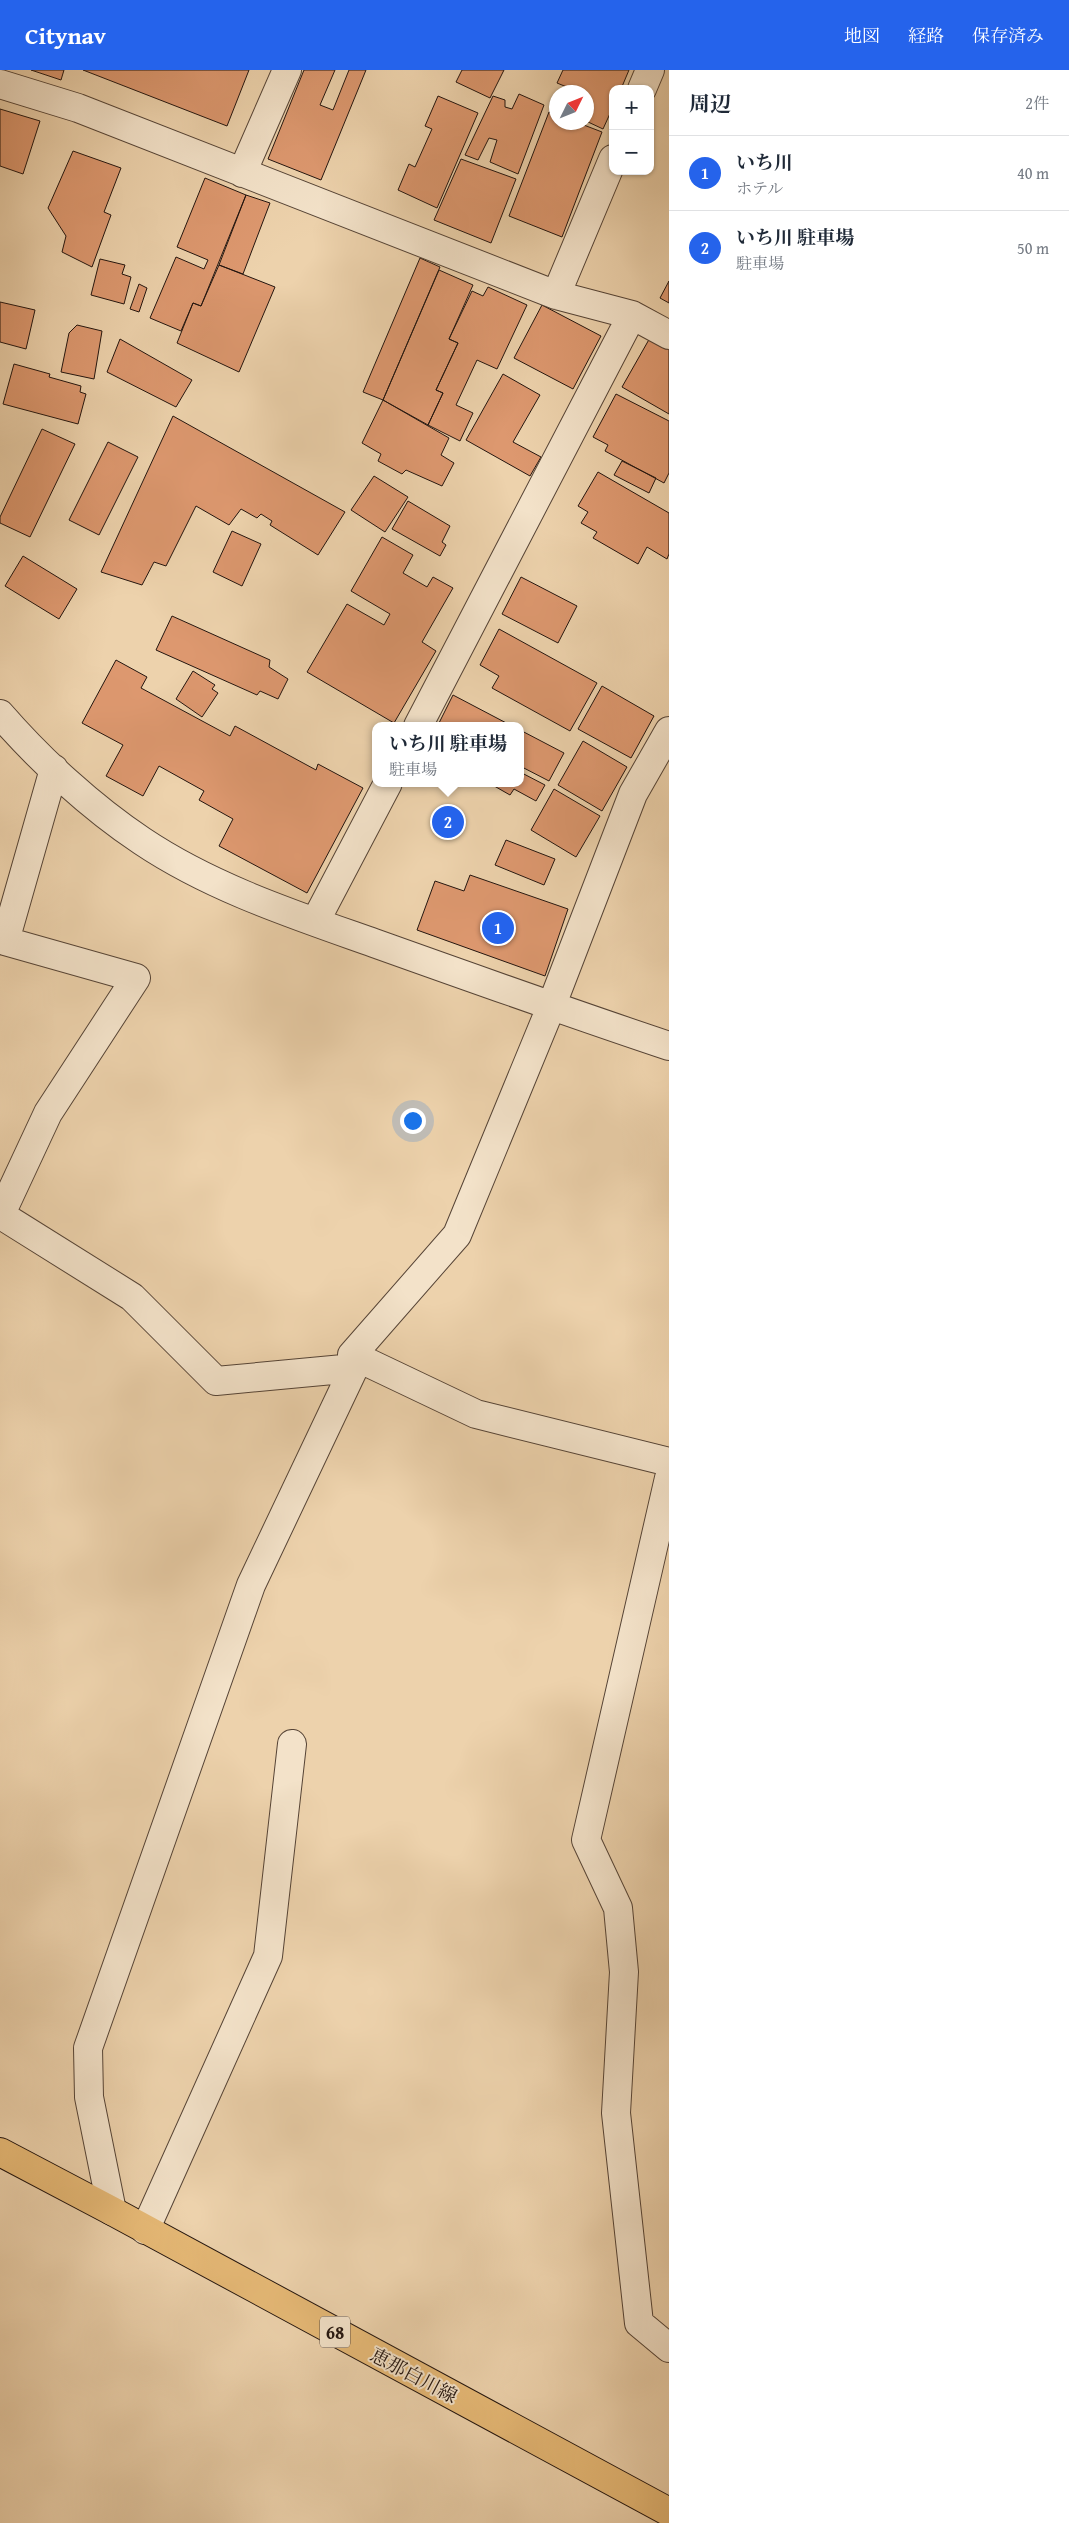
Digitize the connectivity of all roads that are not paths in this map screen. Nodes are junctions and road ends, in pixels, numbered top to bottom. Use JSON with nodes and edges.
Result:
{"nodes":[{"id":1,"x":287,"y":70,"type":"edge"},
{"id":2,"x":650,"y":70,"type":"edge"},
{"id":3,"x":0,"y":84,"type":"edge"},
{"id":4,"x":644,"y":85,"type":"edge"},
{"id":5,"x":609,"y":169,"type":"edge"},
{"id":6,"x":242,"y":173,"type":"junction"},
{"id":7,"x":556,"y":295,"type":"junction"},
{"id":8,"x":632,"y":315,"type":"junction"},
{"id":9,"x":669,"y":335,"type":"edge"},
{"id":10,"x":3,"y":722,"type":"edge"},
{"id":11,"x":420,"y":722,"type":"edge"},
{"id":12,"x":669,"y":732,"type":"edge"},
{"id":13,"x":54,"y":768,"type":"junction"},
{"id":14,"x":386,"y":787,"type":"edge"},
{"id":15,"x":315,"y":922,"type":"junction"},
{"id":16,"x":551,"y":1007,"type":"junction"},
{"id":17,"x":669,"y":1046,"type":"edge"},
{"id":18,"x":1,"y":1216,"type":"edge"},
{"id":19,"x":353,"y":1361,"type":"junction"},
{"id":20,"x":669,"y":1462,"type":"edge"},
{"id":21,"x":669,"y":1478,"type":"edge"},
{"id":22,"x":292,"y":1744,"type":"dead end"},
{"id":23,"x":0,"y":2152,"type":"edge"},
{"id":24,"x":112,"y":2211,"type":"junction"},
{"id":25,"x":145,"y":2230,"type":"junction"},
{"id":26,"x":669,"y":2348,"type":"edge"},
{"id":27,"x":669,"y":2512,"type":"edge"}],
"edges":[{"from":1,"to":6,"type":"street"},
{"from":2,"to":4,"type":"street"},
{"from":3,"to":6,"type":"street"},
{"from":5,"to":7,"type":"street"},
{"from":6,"to":7,"type":"street"},
{"from":7,"to":8,"type":"street"},
{"from":8,"to":9,"type":"street"},
{"from":8,"to":11,"type":"street"},
{"from":10,"to":13,"type":"street"},
{"from":12,"to":16,"type":"street"},
{"from":13,"to":15,"type":"street"},
{"from":13,"to":18,"type":"street"},
{"from":14,"to":15,"type":"street"},
{"from":15,"to":16,"type":"street"},
{"from":16,"to":17,"type":"street"},
{"from":16,"to":19,"type":"street"},
{"from":18,"to":19,"type":"street"},
{"from":19,"to":20,"type":"street"},
{"from":19,"to":24,"type":"street"},
{"from":21,"to":26,"type":"street"},
{"from":22,"to":25,"type":"street"},
{"from":23,"to":24,"type":"main road","name":"恵那白川線","number":"68"},
{"from":24,"to":25,"type":"main road","name":"恵那白川線","number":"68"},
{"from":25,"to":27,"type":"main road","name":"恵那白川線","number":"68"}]}
